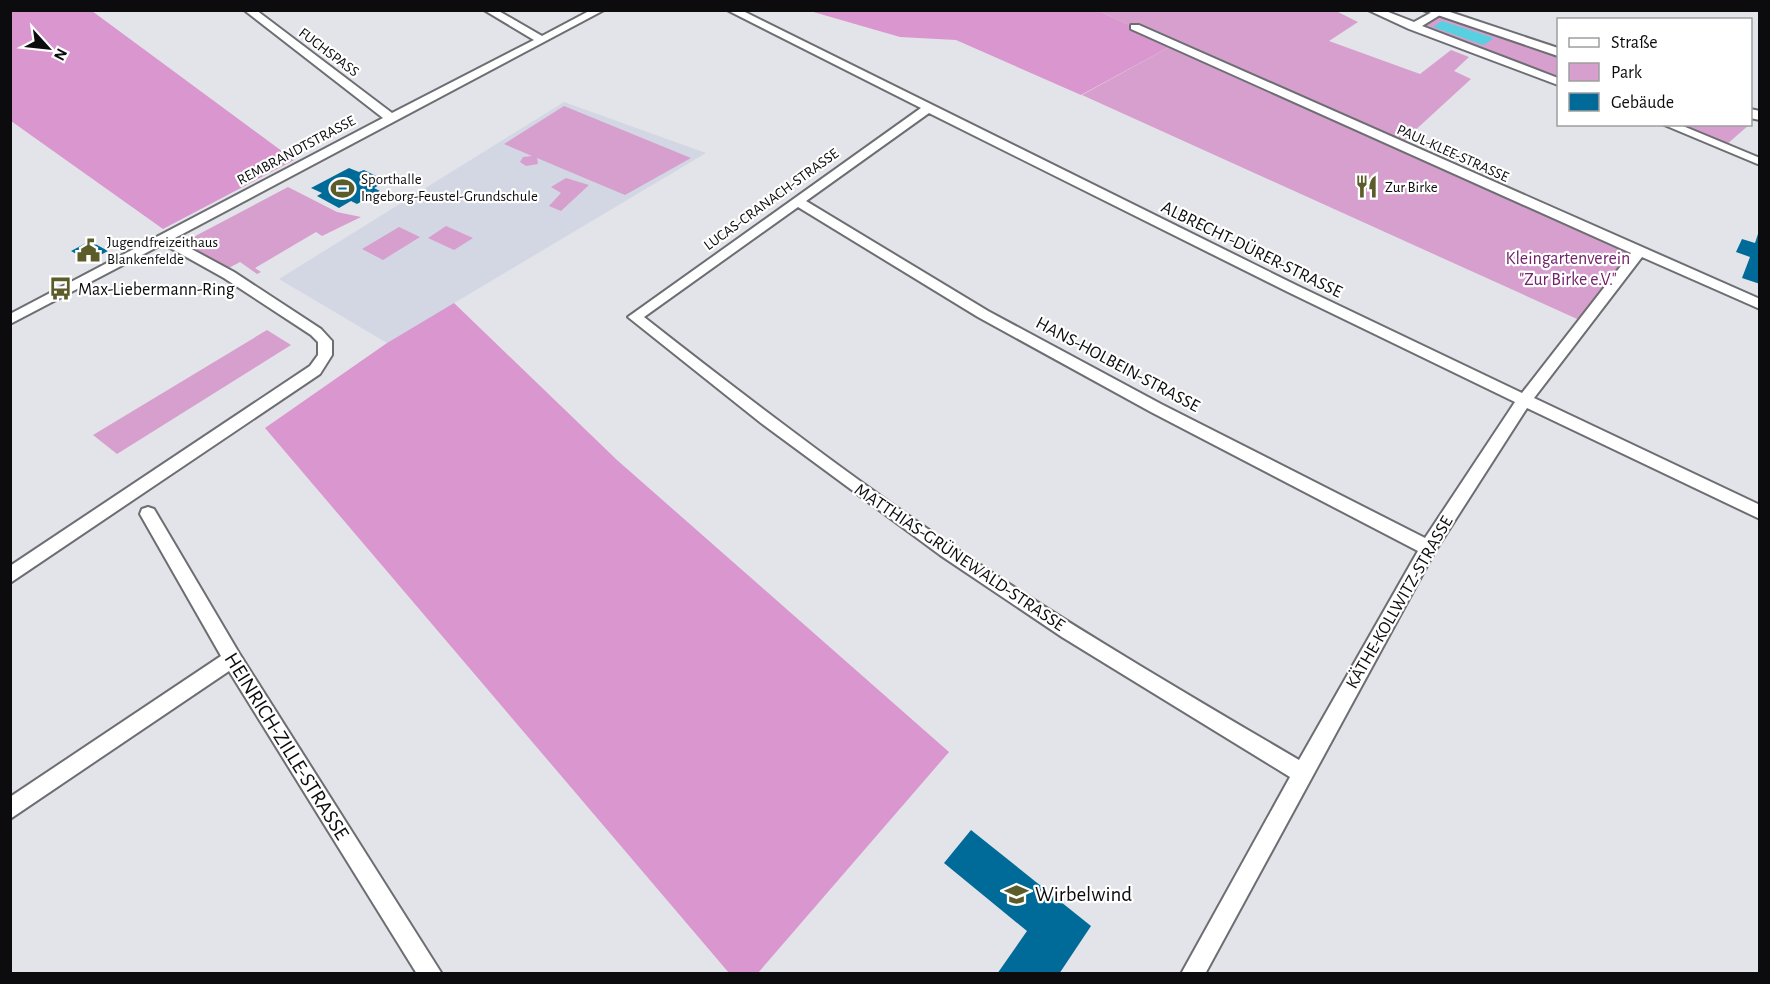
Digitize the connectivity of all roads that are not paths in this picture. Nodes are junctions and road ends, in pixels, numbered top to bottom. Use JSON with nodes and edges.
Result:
{"nodes":[{"id":1,"x":249,"y":10,"type":"edge"},
{"id":2,"x":489,"y":10,"type":"edge"},
{"id":3,"x":599,"y":10,"type":"edge"},
{"id":4,"x":732,"y":10,"type":"edge"},
{"id":5,"x":1372,"y":10,"type":"edge"},
{"id":6,"x":1433,"y":12,"type":"edge"},
{"id":7,"x":1135,"y":27,"type":"dead end"},
{"id":8,"x":1413,"y":27,"type":"junction"},
{"id":9,"x":542,"y":40,"type":"junction"},
{"id":10,"x":1557,"y":52,"type":"edge"},
{"id":11,"x":1557,"y":82,"type":"edge"},
{"id":12,"x":927,"y":109,"type":"junction"},
{"id":13,"x":391,"y":118,"type":"junction"},
{"id":14,"x":1672,"y":126,"type":"edge"},
{"id":15,"x":1760,"y":162,"type":"edge"},
{"id":16,"x":797,"y":201,"type":"junction"},
{"id":17,"x":164,"y":239,"type":"junction"},
{"id":18,"x":1639,"y":252,"type":"junction"},
{"id":19,"x":1760,"y":305,"type":"edge"},
{"id":20,"x":635,"y":317,"type":"joint"},
{"id":21,"x":11,"y":319,"type":"edge"},
{"id":22,"x":1524,"y":401,"type":"junction"},
{"id":23,"x":1760,"y":513,"type":"edge"},
{"id":24,"x":148,"y":514,"type":"dead end"},
{"id":25,"x":1428,"y":548,"type":"junction"},
{"id":26,"x":10,"y":576,"type":"edge"},
{"id":27,"x":232,"y":659,"type":"junction"},
{"id":28,"x":1302,"y":773,"type":"junction"},
{"id":29,"x":10,"y":809,"type":"edge"},
{"id":30,"x":431,"y":974,"type":"edge"},
{"id":31,"x":1192,"y":974,"type":"edge"}],
"edges":[{"from":1,"to":13,"type":"street","name":"FUCHSPASS"},
{"from":2,"to":9,"type":"street"},
{"from":3,"to":9,"type":"street","name":"REMBRANDTSTRASSE"},
{"from":4,"to":12,"type":"street","name":"ALBRECHT-DÜRER-STRASSE"},
{"from":5,"to":8,"type":"street"},
{"from":6,"to":8,"type":"street"},
{"from":6,"to":10,"type":"main road"},
{"from":7,"to":18,"type":"street","name":"PAUL-KLEE-STRASSE"},
{"from":8,"to":11,"type":"street"},
{"from":9,"to":13,"type":"street","name":"REMBRANDTSTRASSE"},
{"from":12,"to":16,"type":"street","name":"LUCAS-CRANACH-STRASSE"},
{"from":12,"to":22,"type":"street","name":"ALBRECHT-DÜRER-STRASSE"},
{"from":13,"to":17,"type":"street","name":"REMBRANDTSTRASSE"},
{"from":14,"to":15,"type":"street"},
{"from":16,"to":20,"type":"street","name":"LUCAS-CRANACH-STRASSE"},
{"from":16,"to":25,"type":"street","name":"HANS-HOLBEIN-STRASSE"},
{"from":17,"to":21,"type":"street","name":"REMBRANDTSTRASSE"},
{"from":17,"to":26,"type":"street"},
{"from":18,"to":19,"type":"street","name":"PAUL-KLEE-STRASSE"},
{"from":18,"to":22,"type":"street","name":"KÄTHE-KOLLWITZ-STRASSE"},
{"from":20,"to":28,"type":"street","name":"MATTHIAS-GRÜNEWALD-STRASSE"},
{"from":22,"to":23,"type":"street","name":"ALBRECHT-DÜRER-STRASSE"},
{"from":22,"to":25,"type":"street","name":"KÄTHE-KOLLWITZ-STRASSE"},
{"from":24,"to":27,"type":"street","name":"HEINRICH-ZILLE-STRASSE"},
{"from":25,"to":28,"type":"street","name":"KÄTHE-KOLLWITZ-STRASSE"},
{"from":27,"to":29,"type":"street"},
{"from":27,"to":30,"type":"street","name":"HEINRICH-ZILLE-STRASSE"},
{"from":28,"to":31,"type":"street","name":"KÄTHE-KOLLWITZ-STRASSE"}]}
